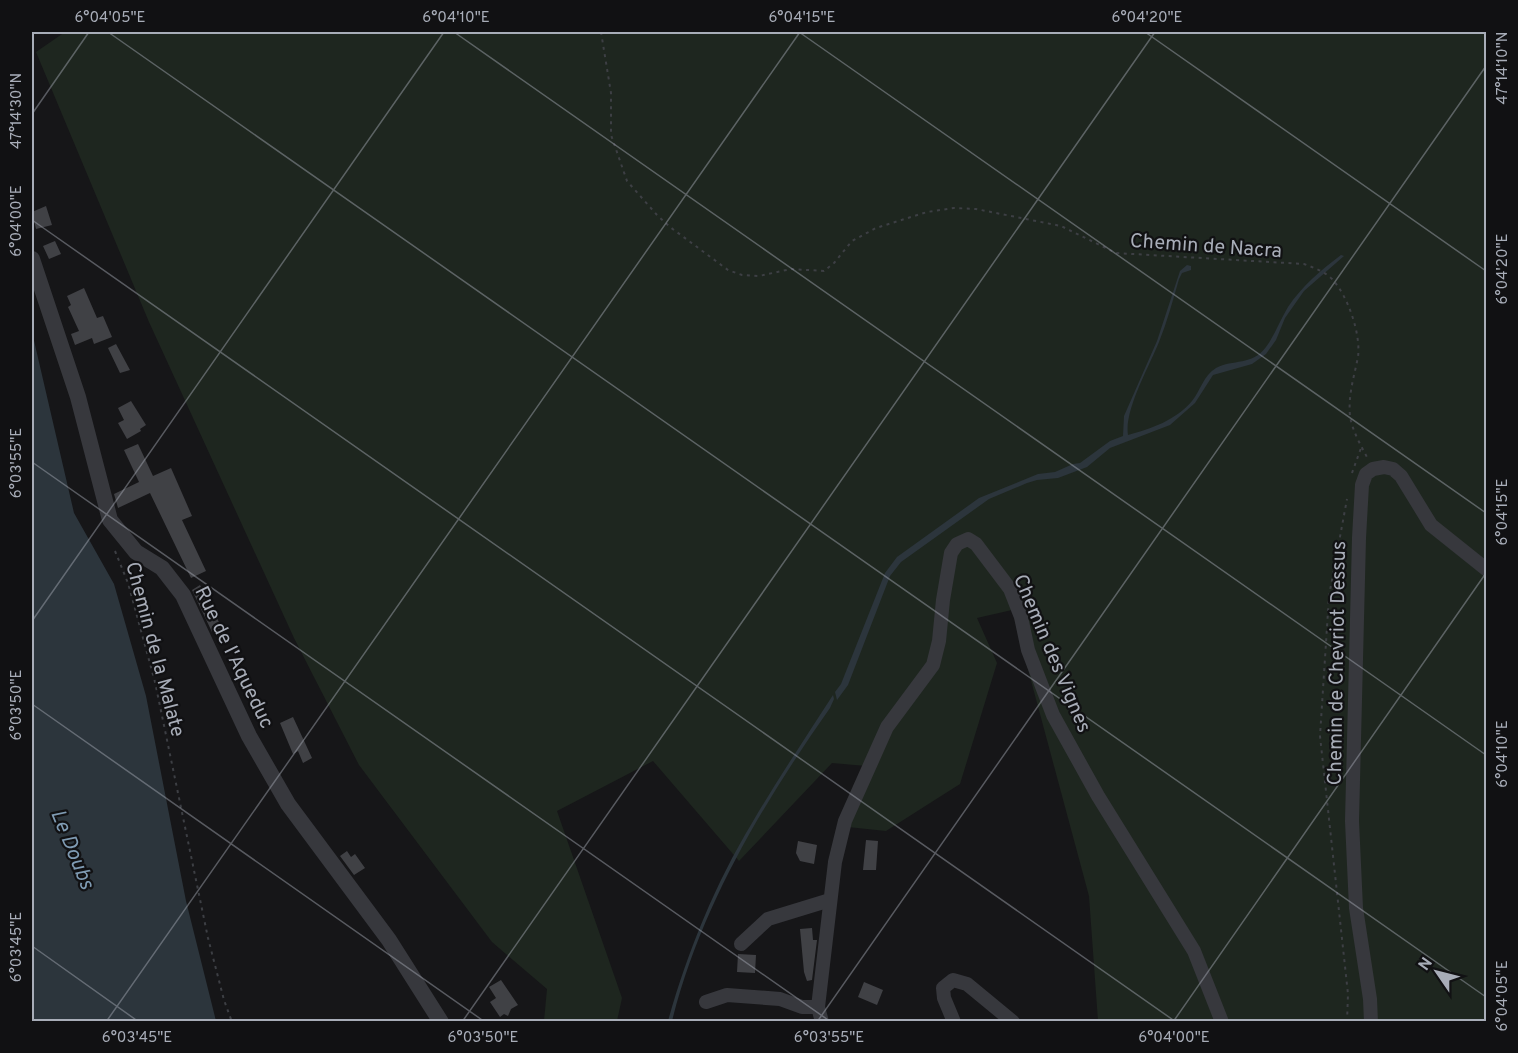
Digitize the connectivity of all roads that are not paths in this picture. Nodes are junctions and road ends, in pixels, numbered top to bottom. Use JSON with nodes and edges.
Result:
{"nodes":[{"id":1,"x":32,"y":259,"type":"edge"},
{"id":2,"x":1486,"y":569,"type":"edge"},
{"id":3,"x":830,"y":900,"type":"junction"},
{"id":4,"x":741,"y":944,"type":"dead end"},
{"id":5,"x":706,"y":1002,"type":"dead end"},
{"id":6,"x":818,"y":1007,"type":"junction"},
{"id":7,"x":441,"y":1022,"type":"edge"},
{"id":8,"x":822,"y":1022,"type":"edge"},
{"id":9,"x":954,"y":1022,"type":"edge"},
{"id":10,"x":1013,"y":1022,"type":"edge"},
{"id":11,"x":1222,"y":1022,"type":"edge"},
{"id":12,"x":1371,"y":1022,"type":"edge"}],
"edges":[{"from":1,"to":7,"type":"street","name":"Rue de l'Aqueduc"},
{"from":2,"to":12,"type":"street","name":"Chemin de Chevriot Dessus"},
{"from":3,"to":4,"type":"street"},
{"from":3,"to":6,"type":"street","name":"Chemin des Vignes"},
{"from":3,"to":11,"type":"street","name":"Chemin des Vignes"},
{"from":5,"to":6,"type":"street"},
{"from":6,"to":8,"type":"street","name":"Chemin des Vignes"},
{"from":9,"to":10,"type":"street"}]}
